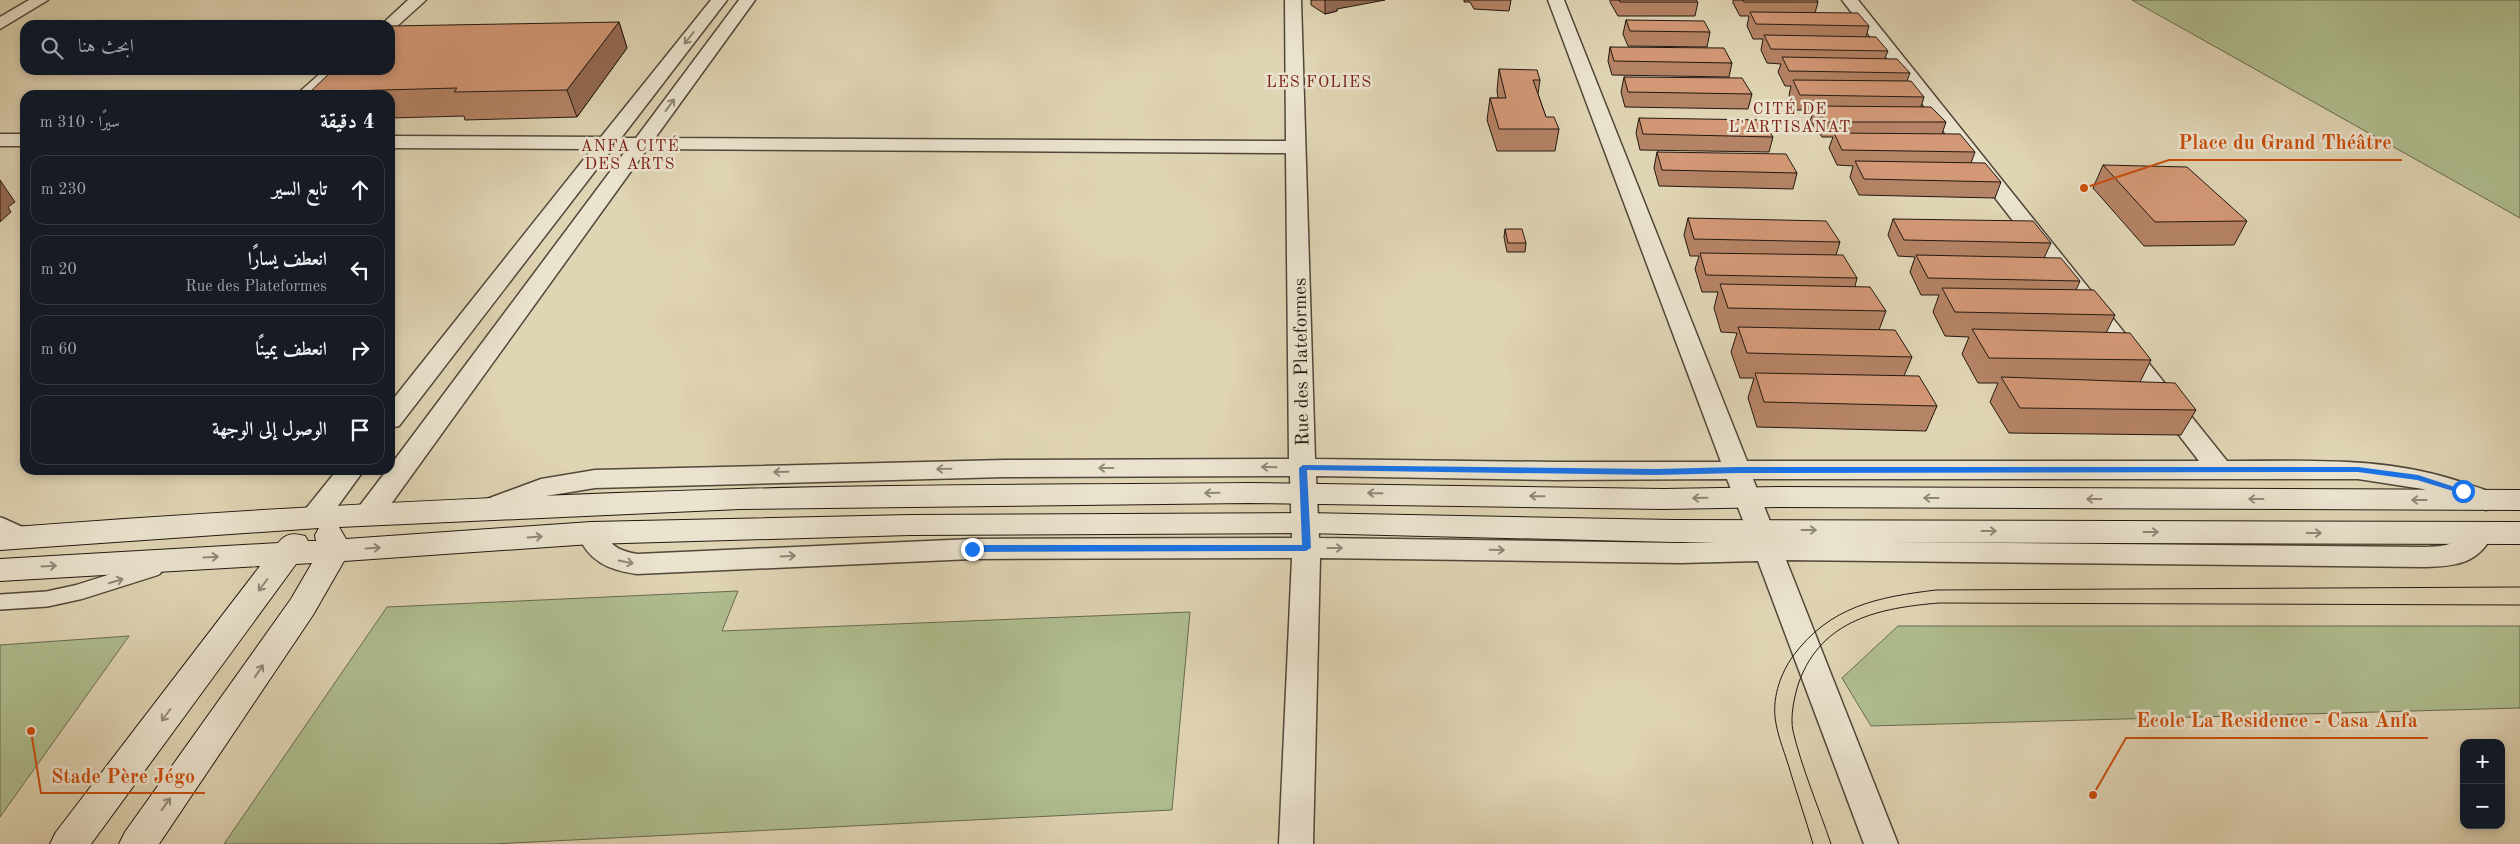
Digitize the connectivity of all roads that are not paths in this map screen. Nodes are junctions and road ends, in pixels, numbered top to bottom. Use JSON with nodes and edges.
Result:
{"nodes":[{"id":1,"x":40,"y":0,"type":"edge"},
{"id":2,"x":418,"y":0,"type":"edge"},
{"id":3,"x":719,"y":0,"type":"edge"},
{"id":4,"x":747,"y":0,"type":"edge"},
{"id":5,"x":1293,"y":0,"type":"edge"},
{"id":6,"x":1556,"y":0,"type":"edge"},
{"id":7,"x":1850,"y":0,"type":"edge"},
{"id":8,"x":394,"y":20,"type":"edge"},
{"id":9,"x":0,"y":24,"type":"edge"},
{"id":10,"x":329,"y":75,"type":"edge"},
{"id":11,"x":311,"y":90,"type":"edge"},
{"id":12,"x":0,"y":140,"type":"edge"},
{"id":13,"x":20,"y":140,"type":"edge"},
{"id":14,"x":395,"y":142,"type":"edge"},
{"id":15,"x":606,"y":144,"type":"junction"},
{"id":16,"x":641,"y":144,"type":"junction"},
{"id":17,"x":1296,"y":147,"type":"junction"},
{"id":18,"x":395,"y":414,"type":"edge"},
{"id":19,"x":1738,"y":470,"type":"junction"},
{"id":20,"x":2221,"y":471,"type":"junction"},
{"id":21,"x":347,"y":475,"type":"edge"},
{"id":22,"x":1303,"y":480,"type":"junction"},
{"id":23,"x":1748,"y":497,"type":"junction"},
{"id":24,"x":2520,"y":500,"type":"edge"},
{"id":25,"x":2486,"y":501,"type":"junction"},
{"id":26,"x":368,"y":515,"type":"junction"},
{"id":27,"x":314,"y":518,"type":"junction"},
{"id":28,"x":0,"y":525,"type":"edge"},
{"id":29,"x":2520,"y":533,"type":"edge"},
{"id":30,"x":1306,"y":536,"type":"junction"},
{"id":31,"x":13,"y":538,"type":"edge"},
{"id":32,"x":1764,"y":541,"type":"junction"},
{"id":33,"x":332,"y":551,"type":"junction"},
{"id":34,"x":287,"y":553,"type":"junction"},
{"id":35,"x":178,"y":559,"type":"junction"},
{"id":36,"x":0,"y":570,"type":"edge"},
{"id":37,"x":0,"y":602,"type":"edge"},
{"id":38,"x":69,"y":844,"type":"edge"},
{"id":39,"x":138,"y":844,"type":"edge"},
{"id":40,"x":1296,"y":844,"type":"edge"},
{"id":41,"x":1881,"y":844,"type":"edge"}],
"edges":[{"from":1,"to":9,"type":"street"},
{"from":2,"to":8,"type":"street"},
{"from":3,"to":15,"type":"street","one_way":true},
{"from":16,"to":4,"type":"street","one_way":true},
{"from":5,"to":17,"type":"street","name":"Rue des Plateformes"},
{"from":6,"to":19,"type":"street"},
{"from":7,"to":20,"type":"street"},
{"from":10,"to":11,"type":"street"},
{"from":12,"to":13,"type":"street"},
{"from":14,"to":15,"type":"street"},
{"from":15,"to":16,"type":"street"},
{"from":15,"to":18,"type":"street"},
{"from":16,"to":17,"type":"street"},
{"from":16,"to":26,"type":"street"},
{"from":17,"to":22,"type":"street","name":"Rue des Plateformes"},
{"from":19,"to":20,"type":"street"},
{"from":19,"to":22,"type":"street"},
{"from":19,"to":23,"type":"street"},
{"from":20,"to":25,"type":"street"},
{"from":21,"to":27,"type":"street"},
{"from":23,"to":22,"type":"main road","one_way":true},
{"from":22,"to":26,"type":"main road","one_way":true},
{"from":22,"to":30,"type":"street","name":"Rue des Plateformes"},
{"from":25,"to":23,"type":"main road","one_way":true},
{"from":23,"to":32,"type":"street"},
{"from":24,"to":25,"type":"main road"},
{"from":26,"to":27,"type":"main road"},
{"from":27,"to":31,"type":"main road"},
{"from":27,"to":33,"type":"main road"},
{"from":27,"to":34,"type":"main road"},
{"from":28,"to":31,"type":"lane"},
{"from":32,"to":29,"type":"main road","one_way":true},
{"from":30,"to":32,"type":"main road","one_way":true},
{"from":33,"to":30,"type":"main road","one_way":true},
{"from":30,"to":40,"type":"street","name":"Rue des Plateformes"},
{"from":32,"to":41,"type":"street"},
{"from":33,"to":34,"type":"main road"},
{"from":39,"to":33,"type":"main road","one_way":true},
{"from":35,"to":34,"type":"main road","one_way":true},
{"from":34,"to":38,"type":"main road","one_way":true},
{"from":36,"to":35,"type":"main road","one_way":true},
{"from":37,"to":35,"type":"lane","one_way":true}]}
